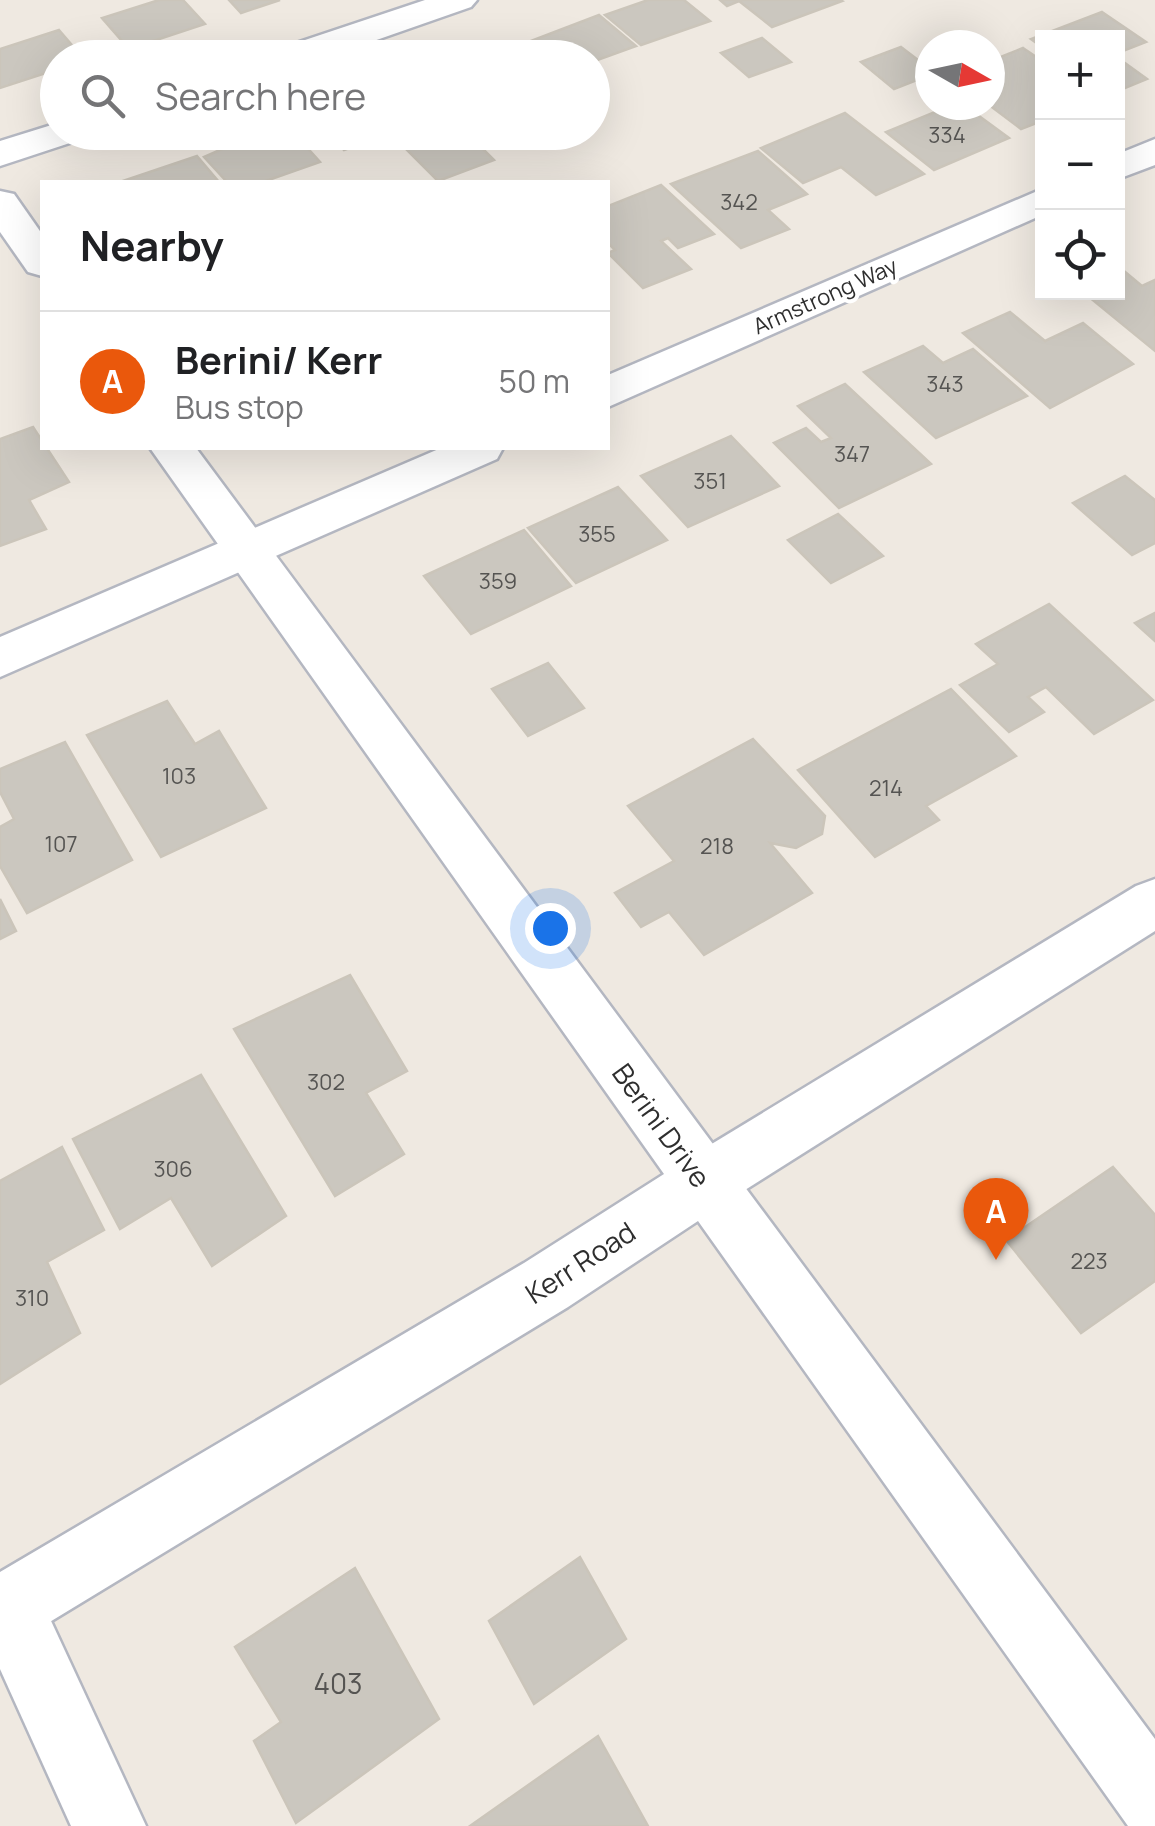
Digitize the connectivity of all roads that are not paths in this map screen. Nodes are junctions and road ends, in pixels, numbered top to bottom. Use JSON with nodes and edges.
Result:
{"nodes":[{"id":1,"x":459,"y":0,"type":"edge"},
{"id":2,"x":341,"y":40,"type":"edge"},
{"id":3,"x":40,"y":141,"type":"edge"},
{"id":4,"x":1155,"y":151,"type":"edge"},
{"id":5,"x":0,"y":154,"type":"edge"},
{"id":6,"x":1125,"y":165,"type":"edge"},
{"id":7,"x":0,"y":203,"type":"edge"},
{"id":8,"x":1035,"y":203,"type":"edge"},
{"id":9,"x":40,"y":260,"type":"edge"},
{"id":10,"x":610,"y":391,"type":"edge"},
{"id":11,"x":173,"y":450,"type":"edge"},
{"id":12,"x":476,"y":450,"type":"edge"},
{"id":13,"x":244,"y":552,"type":"junction"},
{"id":14,"x":0,"y":658,"type":"edge"},
{"id":15,"x":1155,"y":902,"type":"edge"},
{"id":16,"x":704,"y":1182,"type":"junction"},
{"id":17,"x":4,"y":1610,"type":"edge"},
{"id":18,"x":1155,"y":1801,"type":"edge"},
{"id":19,"x":108,"y":1826,"type":"edge"}],
"edges":[{"from":1,"to":2,"type":"street"},
{"from":3,"to":5,"type":"street"},
{"from":4,"to":6,"type":"street"},
{"from":7,"to":9,"type":"street"},
{"from":8,"to":10,"type":"street","name":"Armstrong Way"},
{"from":11,"to":13,"type":"street","name":"Berini Drive"},
{"from":12,"to":13,"type":"street"},
{"from":13,"to":14,"type":"street"},
{"from":13,"to":16,"type":"street","name":"Berini Drive"},
{"from":15,"to":16,"type":"street","name":"Kerr Road"},
{"from":16,"to":17,"type":"street","name":"Kerr Road"},
{"from":16,"to":18,"type":"street","name":"Berini Drive"},
{"from":17,"to":19,"type":"street"}]}
